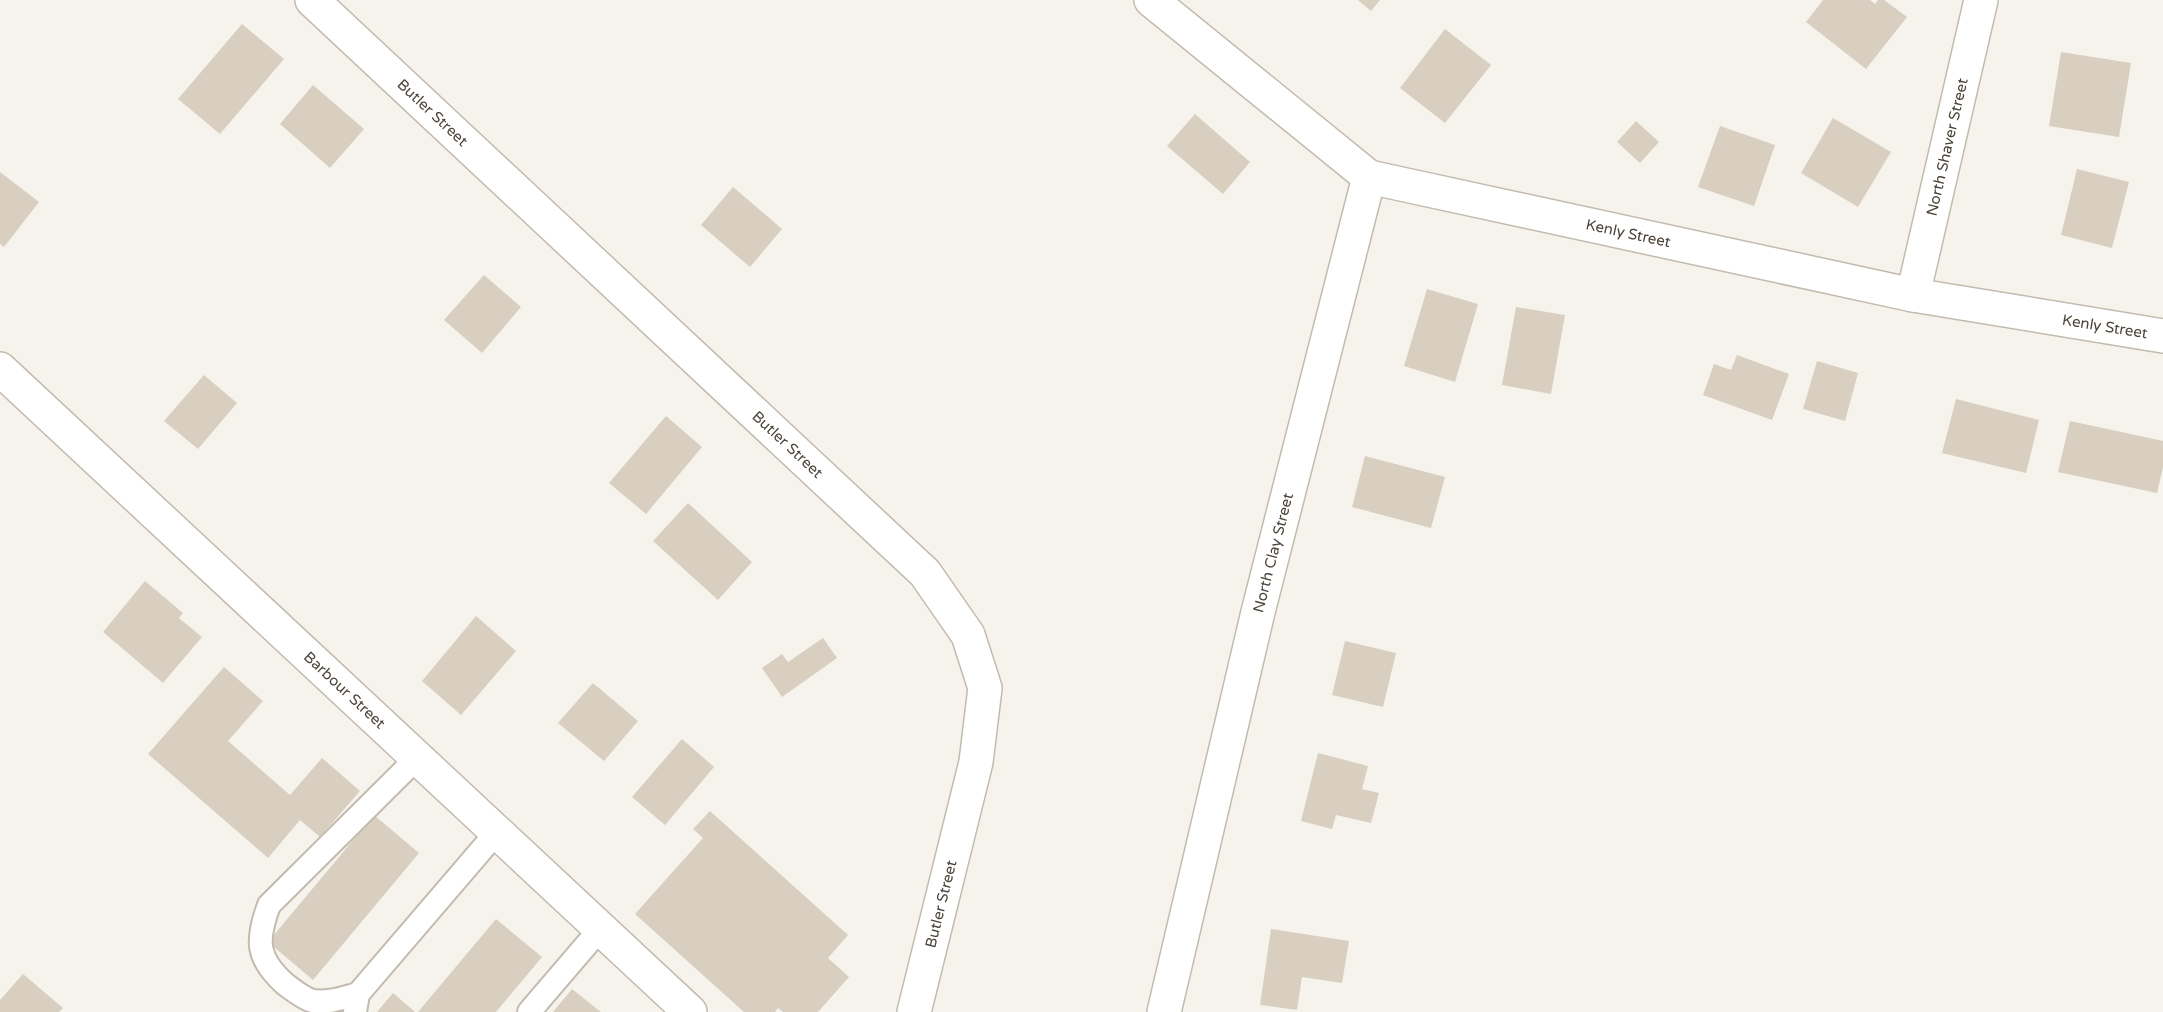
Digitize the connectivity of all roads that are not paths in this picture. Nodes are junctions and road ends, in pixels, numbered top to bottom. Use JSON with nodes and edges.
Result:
{"nodes":[{"id":1,"x":312,"y":0,"type":"edge"},
{"id":2,"x":1151,"y":0,"type":"edge"},
{"id":3,"x":1981,"y":0,"type":"edge"},
{"id":4,"x":1369,"y":177,"type":"junction"},
{"id":5,"x":1913,"y":295,"type":"junction"},
{"id":6,"x":2163,"y":336,"type":"edge"},
{"id":7,"x":0,"y":369,"type":"edge"},
{"id":8,"x":416,"y":759,"type":"junction"},
{"id":9,"x":496,"y":833,"type":"junction"},
{"id":10,"x":600,"y":929,"type":"junction"},
{"id":11,"x":356,"y":1003,"type":"edge"},
{"id":12,"x":529,"y":1012,"type":"edge"},
{"id":13,"x":690,"y":1012,"type":"edge"},
{"id":14,"x":914,"y":1012,"type":"edge"},
{"id":15,"x":1164,"y":1012,"type":"edge"}],
"edges":[{"from":1,"to":14,"type":"street","name":"Butler Street"},
{"from":2,"to":4,"type":"street","name":"Kenly Street"},
{"from":3,"to":5,"type":"street","name":"North Shaver Street"},
{"from":4,"to":5,"type":"street","name":"Kenly Street"},
{"from":4,"to":15,"type":"street","name":"North Clay Street"},
{"from":5,"to":6,"type":"street","name":"Kenly Street"},
{"from":7,"to":8,"type":"street","name":"Barbour Street"},
{"from":8,"to":9,"type":"street","name":"Barbour Street"},
{"from":8,"to":11,"type":"lane"},
{"from":9,"to":10,"type":"street","name":"Barbour Street"},
{"from":9,"to":11,"type":"lane"},
{"from":10,"to":12,"type":"lane"},
{"from":10,"to":13,"type":"street","name":"Barbour Street"}]}
